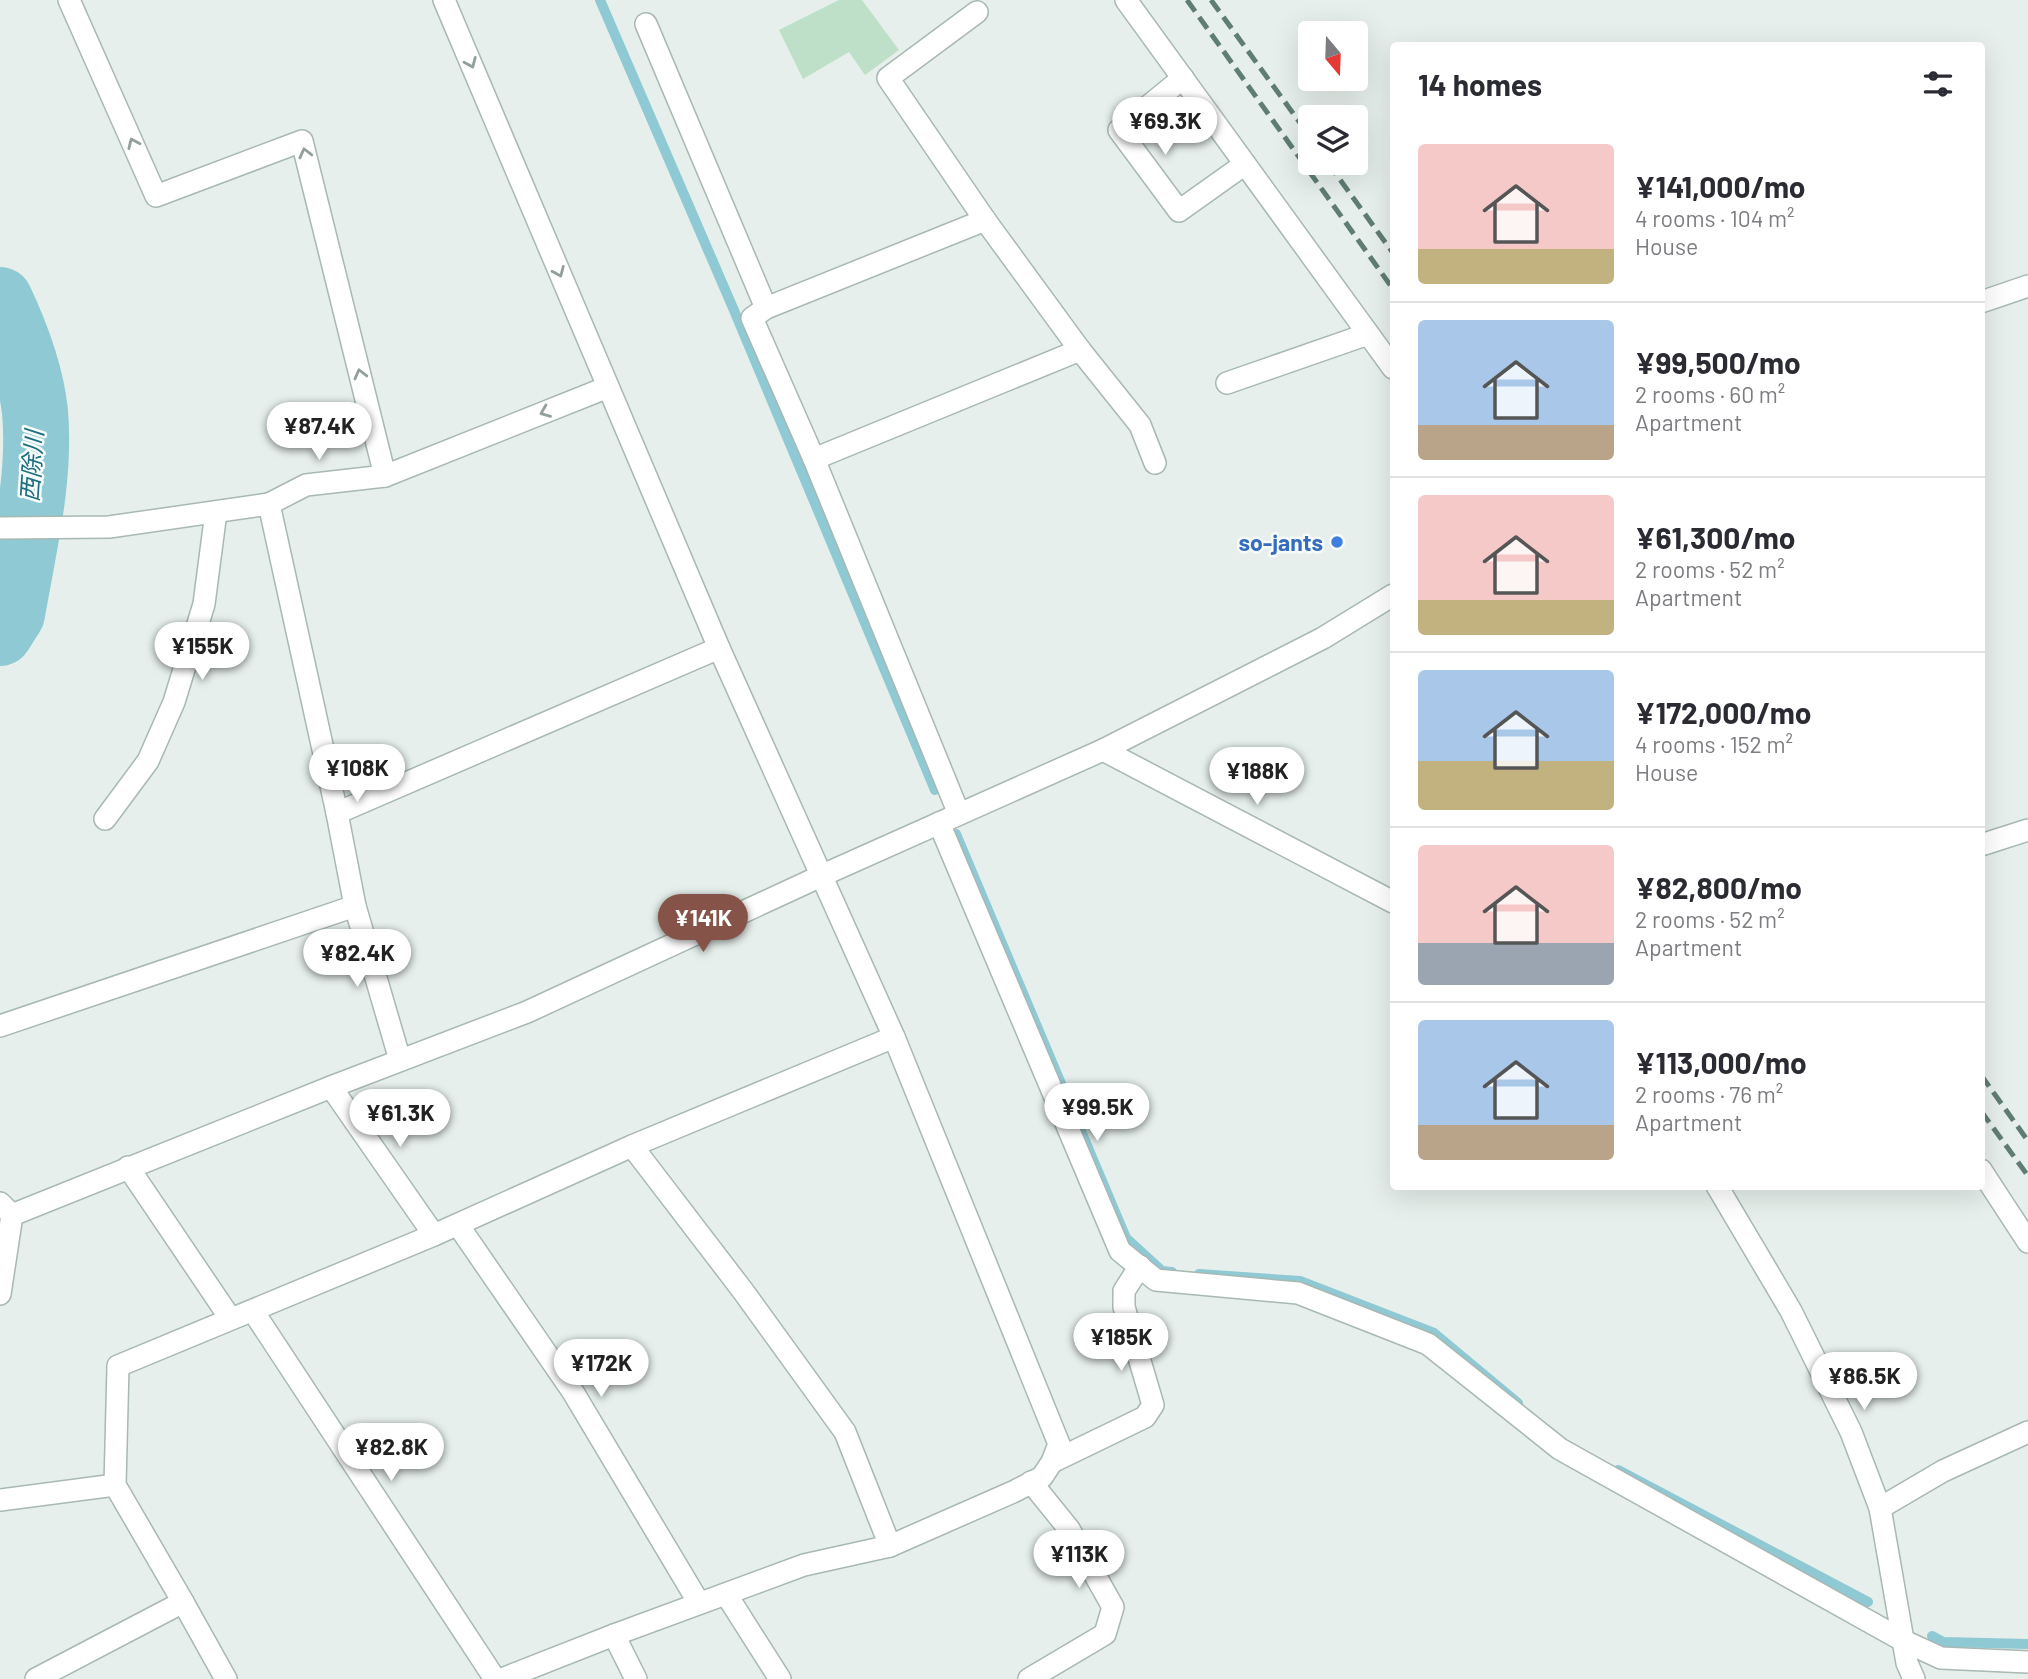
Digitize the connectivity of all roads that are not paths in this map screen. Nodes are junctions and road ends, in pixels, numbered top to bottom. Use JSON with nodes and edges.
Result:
{"nodes":[{"id":1,"x":69,"y":0,"type":"edge"},
{"id":2,"x":444,"y":0,"type":"edge"},
{"id":3,"x":1126,"y":0,"type":"edge"},
{"id":4,"x":977,"y":12,"type":"dead end"},
{"id":5,"x":646,"y":24,"type":"dead end"},
{"id":6,"x":1183,"y":78,"type":"junction"},
{"id":7,"x":1245,"y":164,"type":"junction"},
{"id":8,"x":985,"y":220,"type":"junction"},
{"id":9,"x":2028,"y":286,"type":"edge"},
{"id":10,"x":1985,"y":301,"type":"edge"},
{"id":11,"x":766,"y":308,"type":"junction"},
{"id":12,"x":1368,"y":334,"type":"junction"},
{"id":13,"x":1080,"y":350,"type":"junction"},
{"id":14,"x":1390,"y":364,"type":"edge"},
{"id":15,"x":1227,"y":383,"type":"dead end"},
{"id":16,"x":608,"y":387,"type":"junction"},
{"id":17,"x":814,"y":459,"type":"junction"},
{"id":18,"x":1155,"y":463,"type":"dead end"},
{"id":19,"x":385,"y":476,"type":"junction"},
{"id":20,"x":269,"y":504,"type":"junction"},
{"id":21,"x":216,"y":512,"type":"junction"},
{"id":22,"x":0,"y":528,"type":"edge"},
{"id":23,"x":1390,"y":596,"type":"edge"},
{"id":24,"x":719,"y":648,"type":"junction"},
{"id":25,"x":1102,"y":750,"type":"junction"},
{"id":26,"x":337,"y":813,"type":"junction"},
{"id":27,"x":959,"y":814,"type":"junction"},
{"id":28,"x":104,"y":819,"type":"dead end"},
{"id":29,"x":939,"y":823,"type":"junction"},
{"id":30,"x":2028,"y":831,"type":"edge"},
{"id":31,"x":1985,"y":844,"type":"edge"},
{"id":32,"x":823,"y":875,"type":"junction"},
{"id":33,"x":1390,"y":900,"type":"edge"},
{"id":34,"x":355,"y":906,"type":"junction"},
{"id":35,"x":0,"y":1026,"type":"edge"},
{"id":36,"x":894,"y":1037,"type":"junction"},
{"id":37,"x":400,"y":1060,"type":"junction"},
{"id":38,"x":331,"y":1087,"type":"junction"},
{"id":39,"x":632,"y":1146,"type":"junction"},
{"id":40,"x":128,"y":1167,"type":"junction"},
{"id":41,"x":1985,"y":1176,"type":"edge"},
{"id":42,"x":1719,"y":1190,"type":"edge"},
{"id":43,"x":6,"y":1209,"type":"edge"},
{"id":44,"x":458,"y":1225,"type":"junction"},
{"id":45,"x":434,"y":1236,"type":"junction"},
{"id":46,"x":2028,"y":1242,"type":"edge"},
{"id":47,"x":1140,"y":1266,"type":"junction"},
{"id":48,"x":0,"y":1294,"type":"edge"},
{"id":49,"x":253,"y":1311,"type":"junction"},
{"id":50,"x":230,"y":1318,"type":"junction"},
{"id":51,"x":2028,"y":1432,"type":"edge"},
{"id":52,"x":1052,"y":1462,"type":"junction"},
{"id":53,"x":1031,"y":1482,"type":"junction"},
{"id":54,"x":115,"y":1485,"type":"junction"},
{"id":55,"x":0,"y":1500,"type":"edge"},
{"id":56,"x":1880,"y":1508,"type":"junction"},
{"id":57,"x":890,"y":1546,"type":"junction"},
{"id":58,"x":726,"y":1594,"type":"junction"},
{"id":59,"x":183,"y":1602,"type":"junction"},
{"id":60,"x":699,"y":1603,"type":"junction"},
{"id":61,"x":614,"y":1635,"type":"junction"},
{"id":62,"x":1904,"y":1641,"type":"junction"},
{"id":63,"x":2028,"y":1662,"type":"edge"},
{"id":64,"x":36,"y":1679,"type":"edge"},
{"id":65,"x":226,"y":1679,"type":"edge"},
{"id":66,"x":495,"y":1679,"type":"edge"},
{"id":67,"x":502,"y":1679,"type":"edge"},
{"id":68,"x":636,"y":1679,"type":"edge"},
{"id":69,"x":779,"y":1679,"type":"edge"},
{"id":70,"x":1029,"y":1679,"type":"edge"},
{"id":71,"x":1914,"y":1679,"type":"edge"}],
"edges":[{"from":19,"to":1,"type":"street","one_way":true},
{"from":2,"to":16,"type":"street","one_way":true},
{"from":3,"to":6,"type":"street"},
{"from":4,"to":8,"type":"street"},
{"from":5,"to":11,"type":"street"},
{"from":6,"to":7,"type":"street"},
{"from":6,"to":7,"type":"street"},
{"from":7,"to":12,"type":"street"},
{"from":8,"to":11,"type":"street"},
{"from":8,"to":13,"type":"street"},
{"from":9,"to":10,"type":"street"},
{"from":11,"to":17,"type":"street"},
{"from":12,"to":14,"type":"street"},
{"from":12,"to":15,"type":"street"},
{"from":13,"to":17,"type":"street"},
{"from":13,"to":18,"type":"street"},
{"from":16,"to":19,"type":"street","one_way":true},
{"from":16,"to":24,"type":"street"},
{"from":17,"to":27,"type":"street"},
{"from":19,"to":20,"type":"street"},
{"from":20,"to":21,"type":"street"},
{"from":20,"to":26,"type":"street"},
{"from":21,"to":22,"type":"street"},
{"from":21,"to":28,"type":"street"},
{"from":23,"to":25,"type":"street"},
{"from":24,"to":26,"type":"street"},
{"from":24,"to":32,"type":"street"},
{"from":25,"to":27,"type":"street"},
{"from":25,"to":33,"type":"street"},
{"from":26,"to":34,"type":"street"},
{"from":27,"to":29,"type":"street"},
{"from":29,"to":32,"type":"street"},
{"from":29,"to":47,"type":"street"},
{"from":30,"to":31,"type":"street"},
{"from":32,"to":36,"type":"street"},
{"from":32,"to":37,"type":"street"},
{"from":34,"to":35,"type":"street"},
{"from":34,"to":37,"type":"street"},
{"from":36,"to":39,"type":"street"},
{"from":36,"to":52,"type":"street"},
{"from":37,"to":38,"type":"street"},
{"from":38,"to":40,"type":"street"},
{"from":38,"to":45,"type":"street"},
{"from":39,"to":44,"type":"street"},
{"from":39,"to":57,"type":"street"},
{"from":40,"to":43,"type":"street"},
{"from":40,"to":50,"type":"street"},
{"from":41,"to":46,"type":"street"},
{"from":42,"to":56,"type":"street"},
{"from":43,"to":48,"type":"street"},
{"from":44,"to":45,"type":"street"},
{"from":44,"to":60,"type":"street"},
{"from":45,"to":49,"type":"street"},
{"from":47,"to":52,"type":"street"},
{"from":47,"to":62,"type":"street"},
{"from":49,"to":50,"type":"street"},
{"from":49,"to":66,"type":"street"},
{"from":50,"to":54,"type":"street"},
{"from":51,"to":56,"type":"street"},
{"from":52,"to":53,"type":"street"},
{"from":53,"to":57,"type":"street"},
{"from":53,"to":70,"type":"street"},
{"from":54,"to":55,"type":"street"},
{"from":54,"to":59,"type":"street"},
{"from":56,"to":62,"type":"street"},
{"from":57,"to":58,"type":"street"},
{"from":58,"to":60,"type":"street"},
{"from":58,"to":69,"type":"street"},
{"from":59,"to":64,"type":"street"},
{"from":59,"to":65,"type":"street"},
{"from":60,"to":61,"type":"street"},
{"from":61,"to":67,"type":"street"},
{"from":61,"to":68,"type":"street"},
{"from":62,"to":63,"type":"street"},
{"from":62,"to":71,"type":"street"}]}
